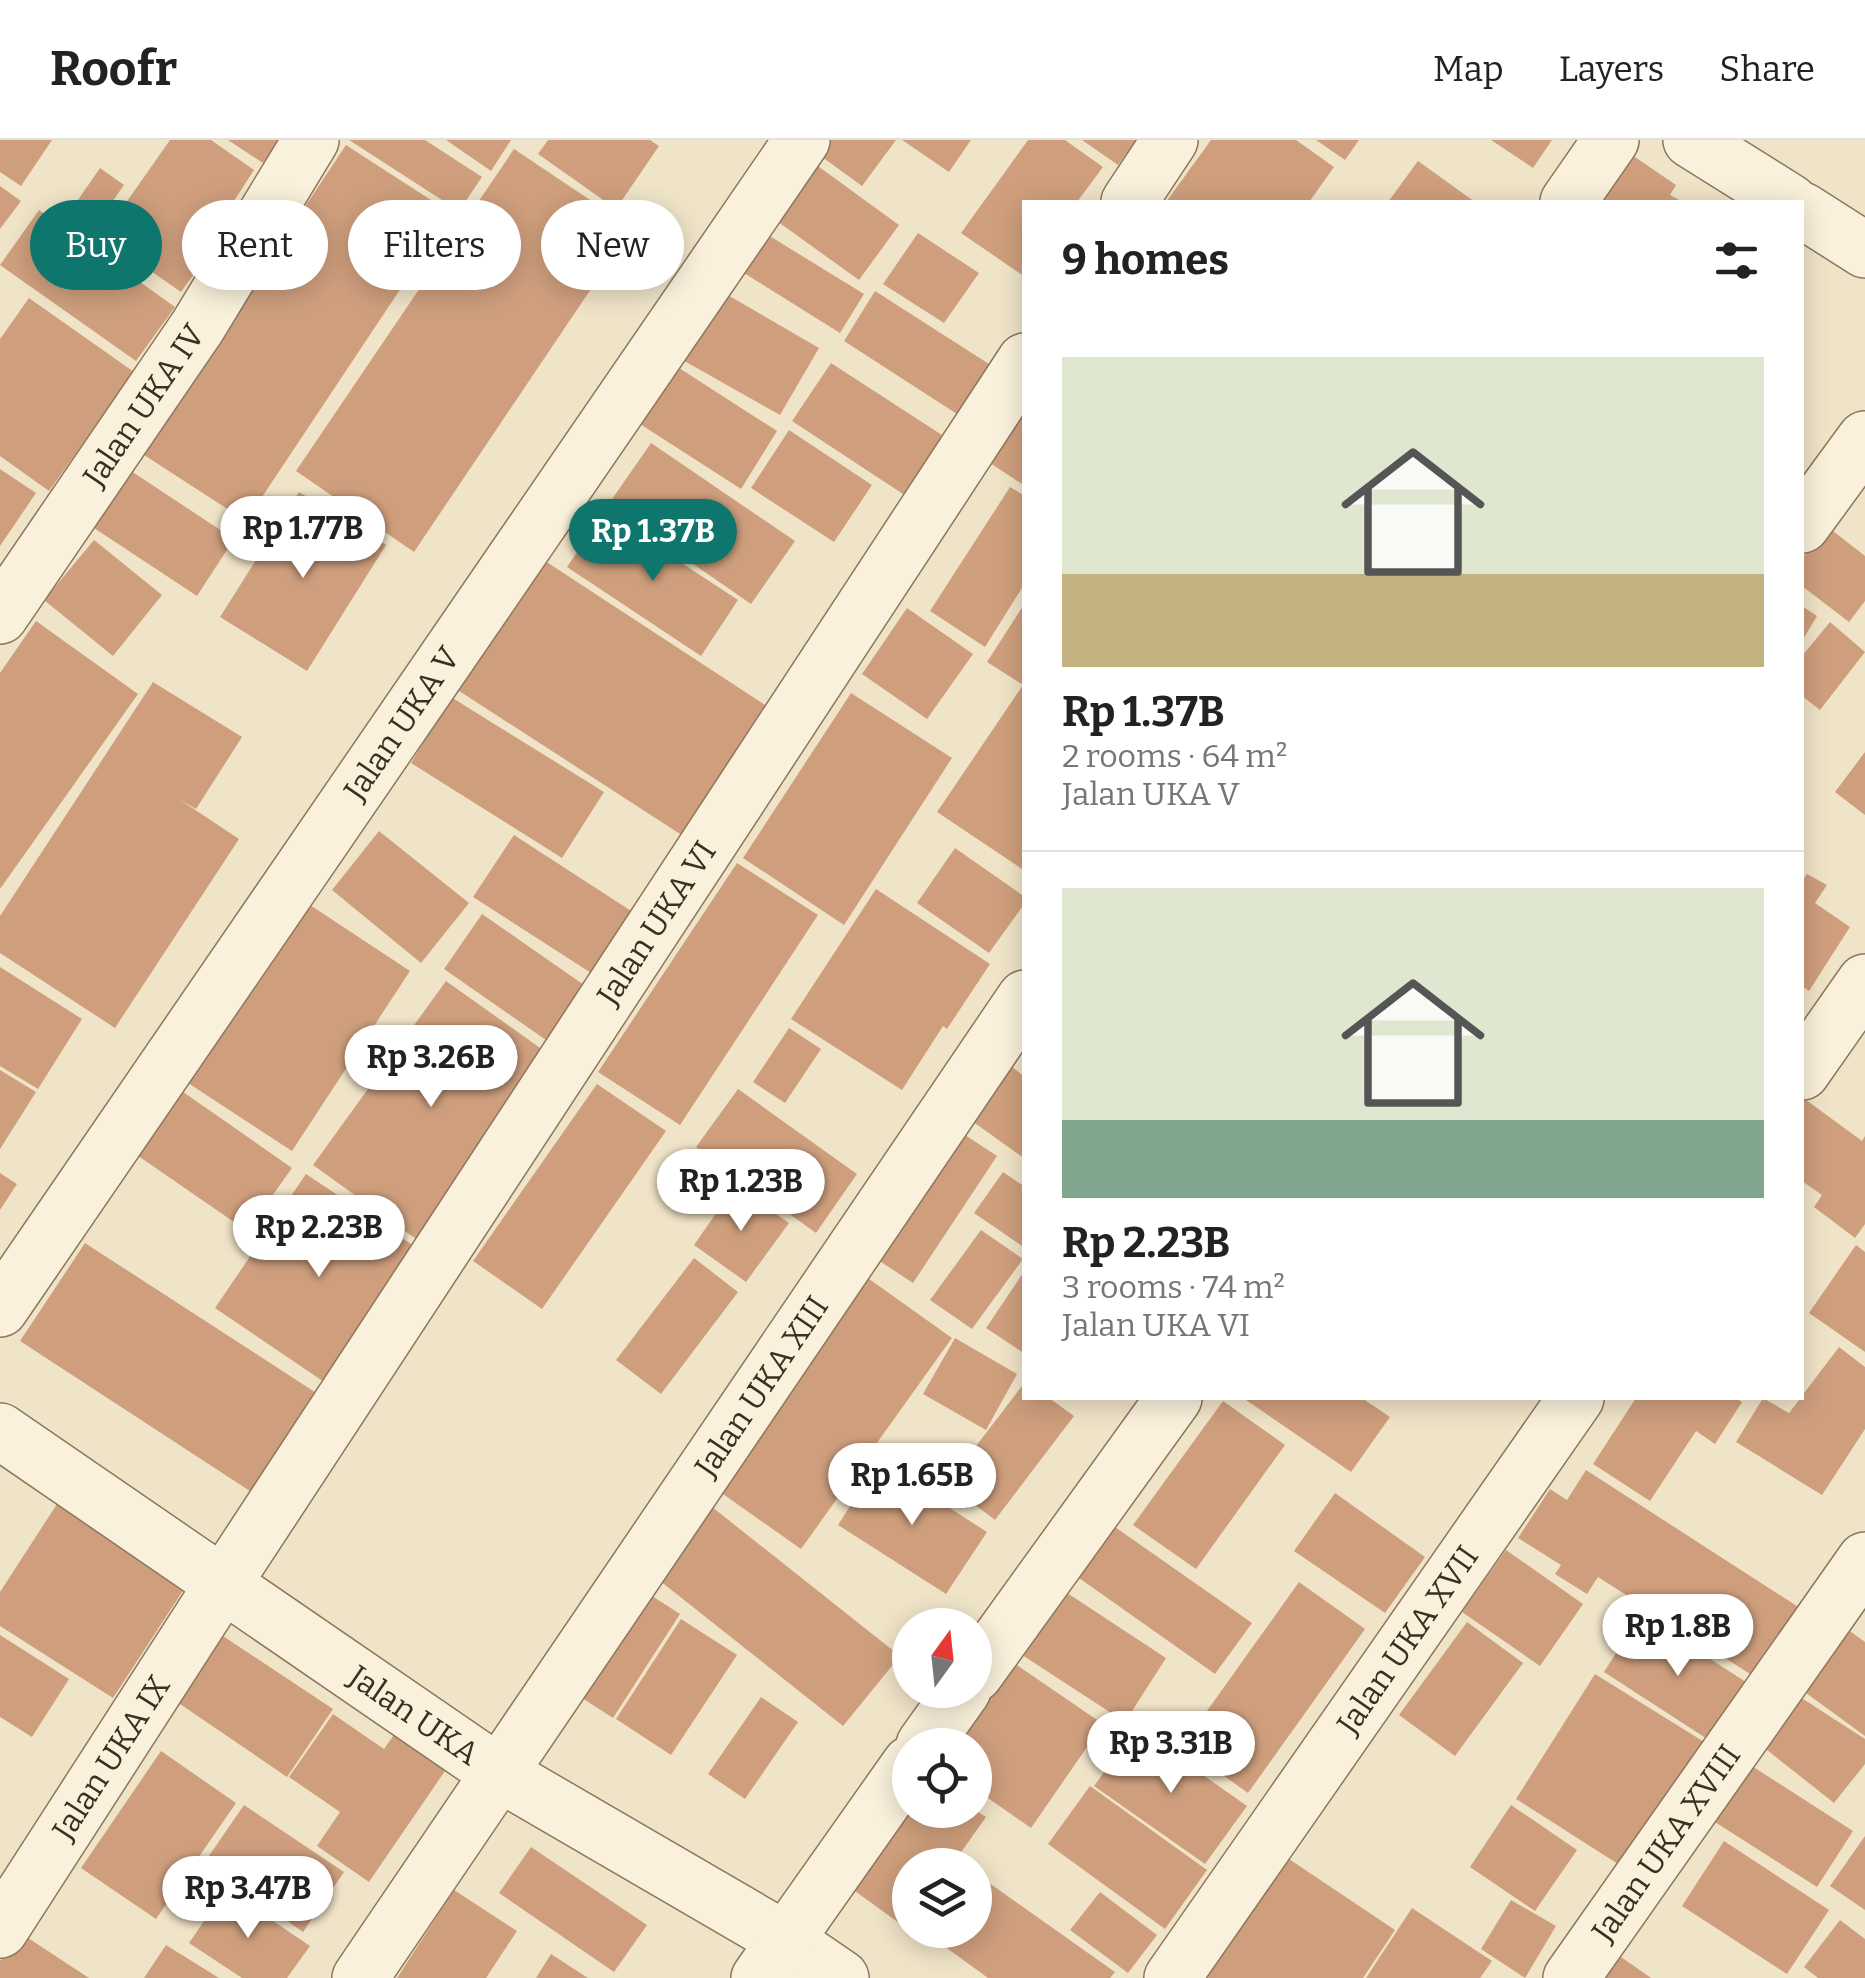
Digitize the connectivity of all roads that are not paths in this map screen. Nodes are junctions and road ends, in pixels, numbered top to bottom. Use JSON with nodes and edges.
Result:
{"nodes":[{"id":1,"x":312,"y":140,"type":"edge"},
{"id":2,"x":802,"y":140,"type":"edge"},
{"id":3,"x":1170,"y":140,"type":"edge"},
{"id":4,"x":1610,"y":140,"type":"edge"},
{"id":5,"x":1690,"y":140,"type":"edge"},
{"id":6,"x":1130,"y":200,"type":"edge"},
{"id":7,"x":1569,"y":200,"type":"edge"},
{"id":8,"x":1787,"y":200,"type":"edge"},
{"id":9,"x":1804,"y":211,"type":"edge"},
{"id":10,"x":1865,"y":250,"type":"edge"},
{"id":11,"x":1022,"y":366,"type":"edge"},
{"id":12,"x":1865,"y":438,"type":"edge"},
{"id":13,"x":1804,"y":522,"type":"edge"},
{"id":14,"x":0,"y":616,"type":"edge"},
{"id":15,"x":1865,"y":982,"type":"edge"},
{"id":16,"x":1022,"y":1002,"type":"edge"},
{"id":17,"x":1804,"y":1069,"type":"edge"},
{"id":18,"x":0,"y":1309,"type":"edge"},
{"id":19,"x":1173,"y":1400,"type":"edge"},
{"id":20,"x":1575,"y":1400,"type":"edge"},
{"id":21,"x":0,"y":1431,"type":"edge"},
{"id":22,"x":1865,"y":1560,"type":"edge"},
{"id":23,"x":223,"y":1584,"type":"junction"},
{"id":24,"x":992,"y":1650,"type":"edge"},
{"id":25,"x":497,"y":1772,"type":"junction"},
{"id":26,"x":892,"y":1789,"type":"edge"},
{"id":27,"x":0,"y":1930,"type":"edge"},
{"id":28,"x":772,"y":1959,"type":"edge"},
{"id":29,"x":360,"y":1978,"type":"edge"},
{"id":30,"x":841,"y":1978,"type":"edge"},
{"id":31,"x":1172,"y":1978,"type":"edge"},
{"id":32,"x":1571,"y":1978,"type":"edge"}],
"edges":[{"from":1,"to":14,"type":"street","name":"Jalan UKA IV"},
{"from":2,"to":18,"type":"street","name":"Jalan UKA V"},
{"from":3,"to":6,"type":"street"},
{"from":4,"to":7,"type":"street"},
{"from":5,"to":8,"type":"street"},
{"from":9,"to":10,"type":"street"},
{"from":11,"to":23,"type":"street","name":"Jalan UKA VI"},
{"from":12,"to":13,"type":"street"},
{"from":15,"to":17,"type":"street"},
{"from":16,"to":25,"type":"street","name":"Jalan UKA XIII"},
{"from":19,"to":24,"type":"street"},
{"from":20,"to":31,"type":"street","name":"Jalan UKA XVII"},
{"from":21,"to":23,"type":"street","name":"Jalan UKA"},
{"from":22,"to":32,"type":"street","name":"Jalan UKA XVIII"},
{"from":23,"to":25,"type":"street","name":"Jalan UKA"},
{"from":23,"to":27,"type":"street","name":"Jalan UKA IX"},
{"from":25,"to":28,"type":"street","name":"Jalan UKA"},
{"from":25,"to":29,"type":"street","name":"Jalan UKA XIII"},
{"from":26,"to":28,"type":"street"},
{"from":28,"to":30,"type":"street","name":"Jalan UKA"}]}
